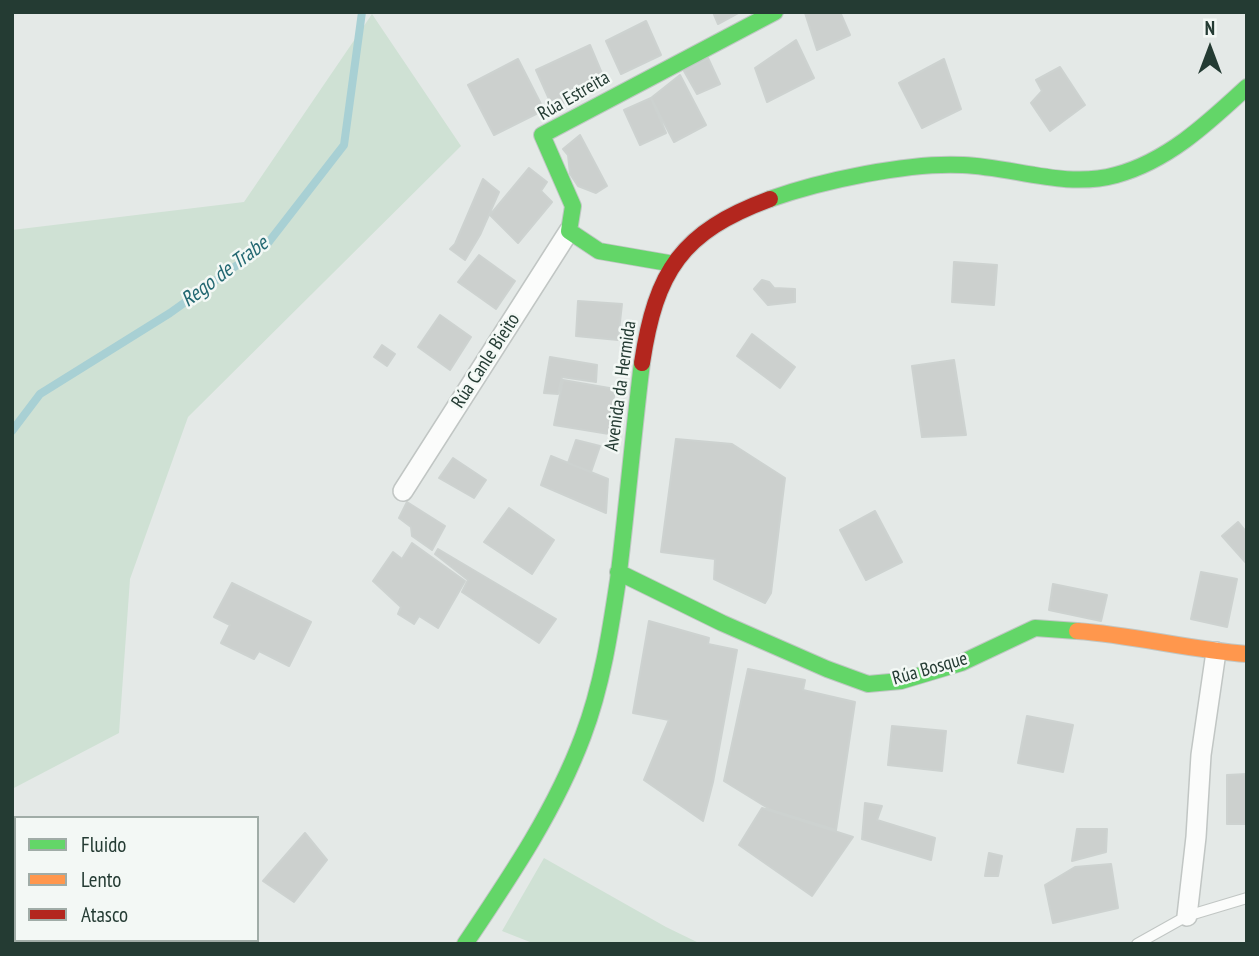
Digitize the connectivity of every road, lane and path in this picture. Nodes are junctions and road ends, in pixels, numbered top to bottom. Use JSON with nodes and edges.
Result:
{"nodes":[{"id":1,"x":775,"y":12,"type":"edge"},
{"id":2,"x":1247,"y":87,"type":"edge"},
{"id":3,"x":569,"y":231,"type":"junction"},
{"id":4,"x":674,"y":264,"type":"junction"},
{"id":5,"x":403,"y":491,"type":"dead end"},
{"id":6,"x":618,"y":572,"type":"junction"},
{"id":7,"x":1216,"y":652,"type":"junction"},
{"id":8,"x":1247,"y":654,"type":"edge"},
{"id":9,"x":1247,"y":898,"type":"edge"},
{"id":10,"x":1187,"y":916,"type":"junction"},
{"id":11,"x":465,"y":944,"type":"edge"},
{"id":12,"x":1137,"y":944,"type":"edge"}],
"edges":[{"from":1,"to":3,"type":"street","name":"Rúa Estreita"},
{"from":2,"to":4,"type":"street","name":"Avenida da Hermida"},
{"from":3,"to":4,"type":"street"},
{"from":3,"to":5,"type":"street","name":"Rúa Canle Bieito"},
{"from":4,"to":6,"type":"street","name":"Avenida da Hermida"},
{"from":6,"to":7,"type":"street","name":"Rúa Bosque"},
{"from":6,"to":11,"type":"street","name":"Avenida da Hermida"},
{"from":7,"to":8,"type":"street","name":"Rúa Bosque"},
{"from":7,"to":10,"type":"street"},
{"from":9,"to":10,"type":"lane"},
{"from":10,"to":12,"type":"lane"}]}
